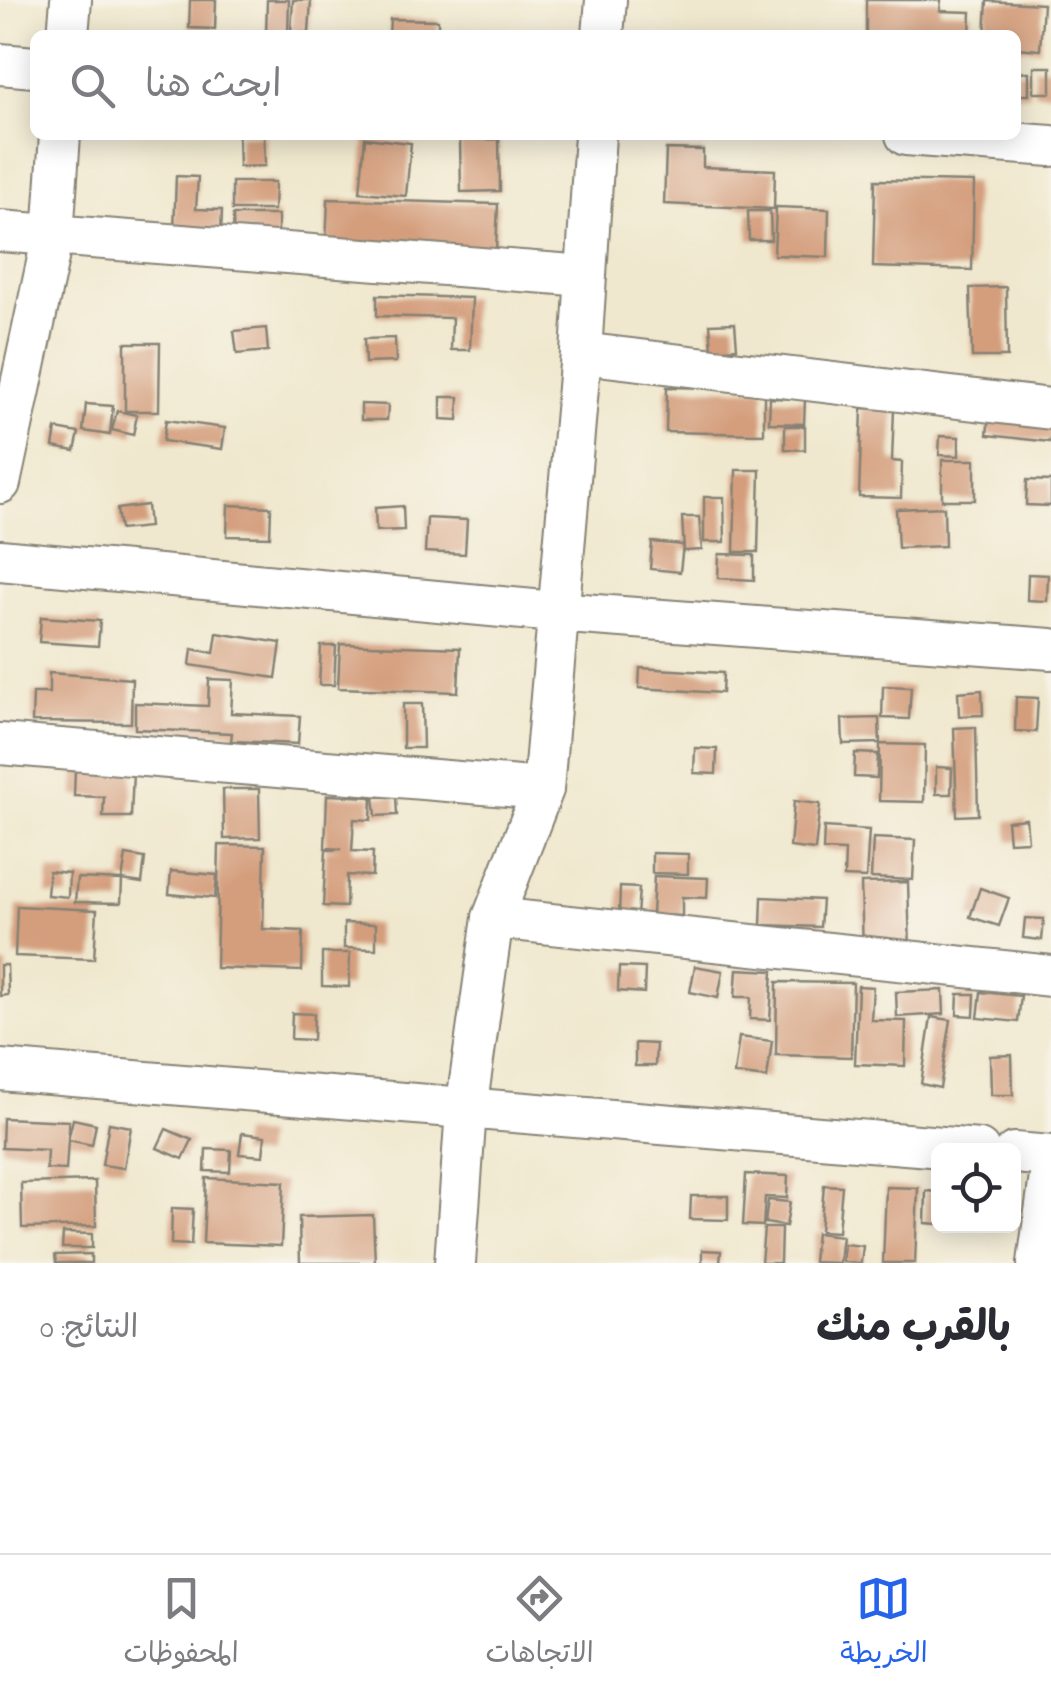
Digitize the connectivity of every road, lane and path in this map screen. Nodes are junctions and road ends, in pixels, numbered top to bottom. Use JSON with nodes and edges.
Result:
{"nodes":[{"id":1,"x":71,"y":0,"type":"edge"},
{"id":2,"x":606,"y":0,"type":"edge"},
{"id":3,"x":68,"y":30,"type":"edge"},
{"id":4,"x":603,"y":30,"type":"edge"},
{"id":5,"x":0,"y":64,"type":"edge"},
{"id":6,"x":30,"y":66,"type":"edge"},
{"id":7,"x":60,"y":140,"type":"edge"},
{"id":8,"x":595,"y":140,"type":"edge"},
{"id":9,"x":972,"y":140,"type":"edge"},
{"id":10,"x":1051,"y":146,"type":"edge"},
{"id":11,"x":0,"y":231,"type":"edge"},
{"id":12,"x":53,"y":234,"type":"junction"},
{"id":13,"x":586,"y":276,"type":"junction"},
{"id":14,"x":581,"y":353,"type":"junction"},
{"id":15,"x":1051,"y":409,"type":"edge"},
{"id":16,"x":0,"y":483,"type":"edge"},
{"id":17,"x":0,"y":560,"type":"edge"},
{"id":18,"x":555,"y":612,"type":"junction"},
{"id":19,"x":1051,"y":650,"type":"edge"},
{"id":20,"x":0,"y":744,"type":"edge"},
{"id":21,"x":543,"y":788,"type":"junction"},
{"id":22,"x":493,"y":918,"type":"junction"},
{"id":23,"x":1051,"y":976,"type":"edge"},
{"id":24,"x":0,"y":1070,"type":"edge"},
{"id":25,"x":466,"y":1110,"type":"junction"},
{"id":26,"x":931,"y":1146,"type":"edge"},
{"id":27,"x":1021,"y":1154,"type":"edge"},
{"id":28,"x":1051,"y":1156,"type":"edge"},
{"id":29,"x":1051,"y":1168,"type":"edge"},
{"id":30,"x":454,"y":1263,"type":"edge"},
{"id":31,"x":1038,"y":1263,"type":"edge"}],
"edges":[{"from":1,"to":3,"type":"street"},
{"from":2,"to":4,"type":"street"},
{"from":5,"to":6,"type":"street"},
{"from":7,"to":12,"type":"street"},
{"from":8,"to":13,"type":"street"},
{"from":9,"to":10,"type":"street"},
{"from":11,"to":12,"type":"street"},
{"from":12,"to":13,"type":"street"},
{"from":12,"to":16,"type":"street"},
{"from":13,"to":14,"type":"street"},
{"from":14,"to":15,"type":"street"},
{"from":14,"to":18,"type":"street"},
{"from":17,"to":18,"type":"street"},
{"from":18,"to":19,"type":"street"},
{"from":18,"to":21,"type":"street"},
{"from":20,"to":21,"type":"street"},
{"from":21,"to":22,"type":"street"},
{"from":22,"to":23,"type":"street"},
{"from":22,"to":25,"type":"street"},
{"from":24,"to":25,"type":"street"},
{"from":25,"to":26,"type":"street"},
{"from":25,"to":30,"type":"street"},
{"from":27,"to":28,"type":"street"},
{"from":29,"to":31,"type":"street"}]}
